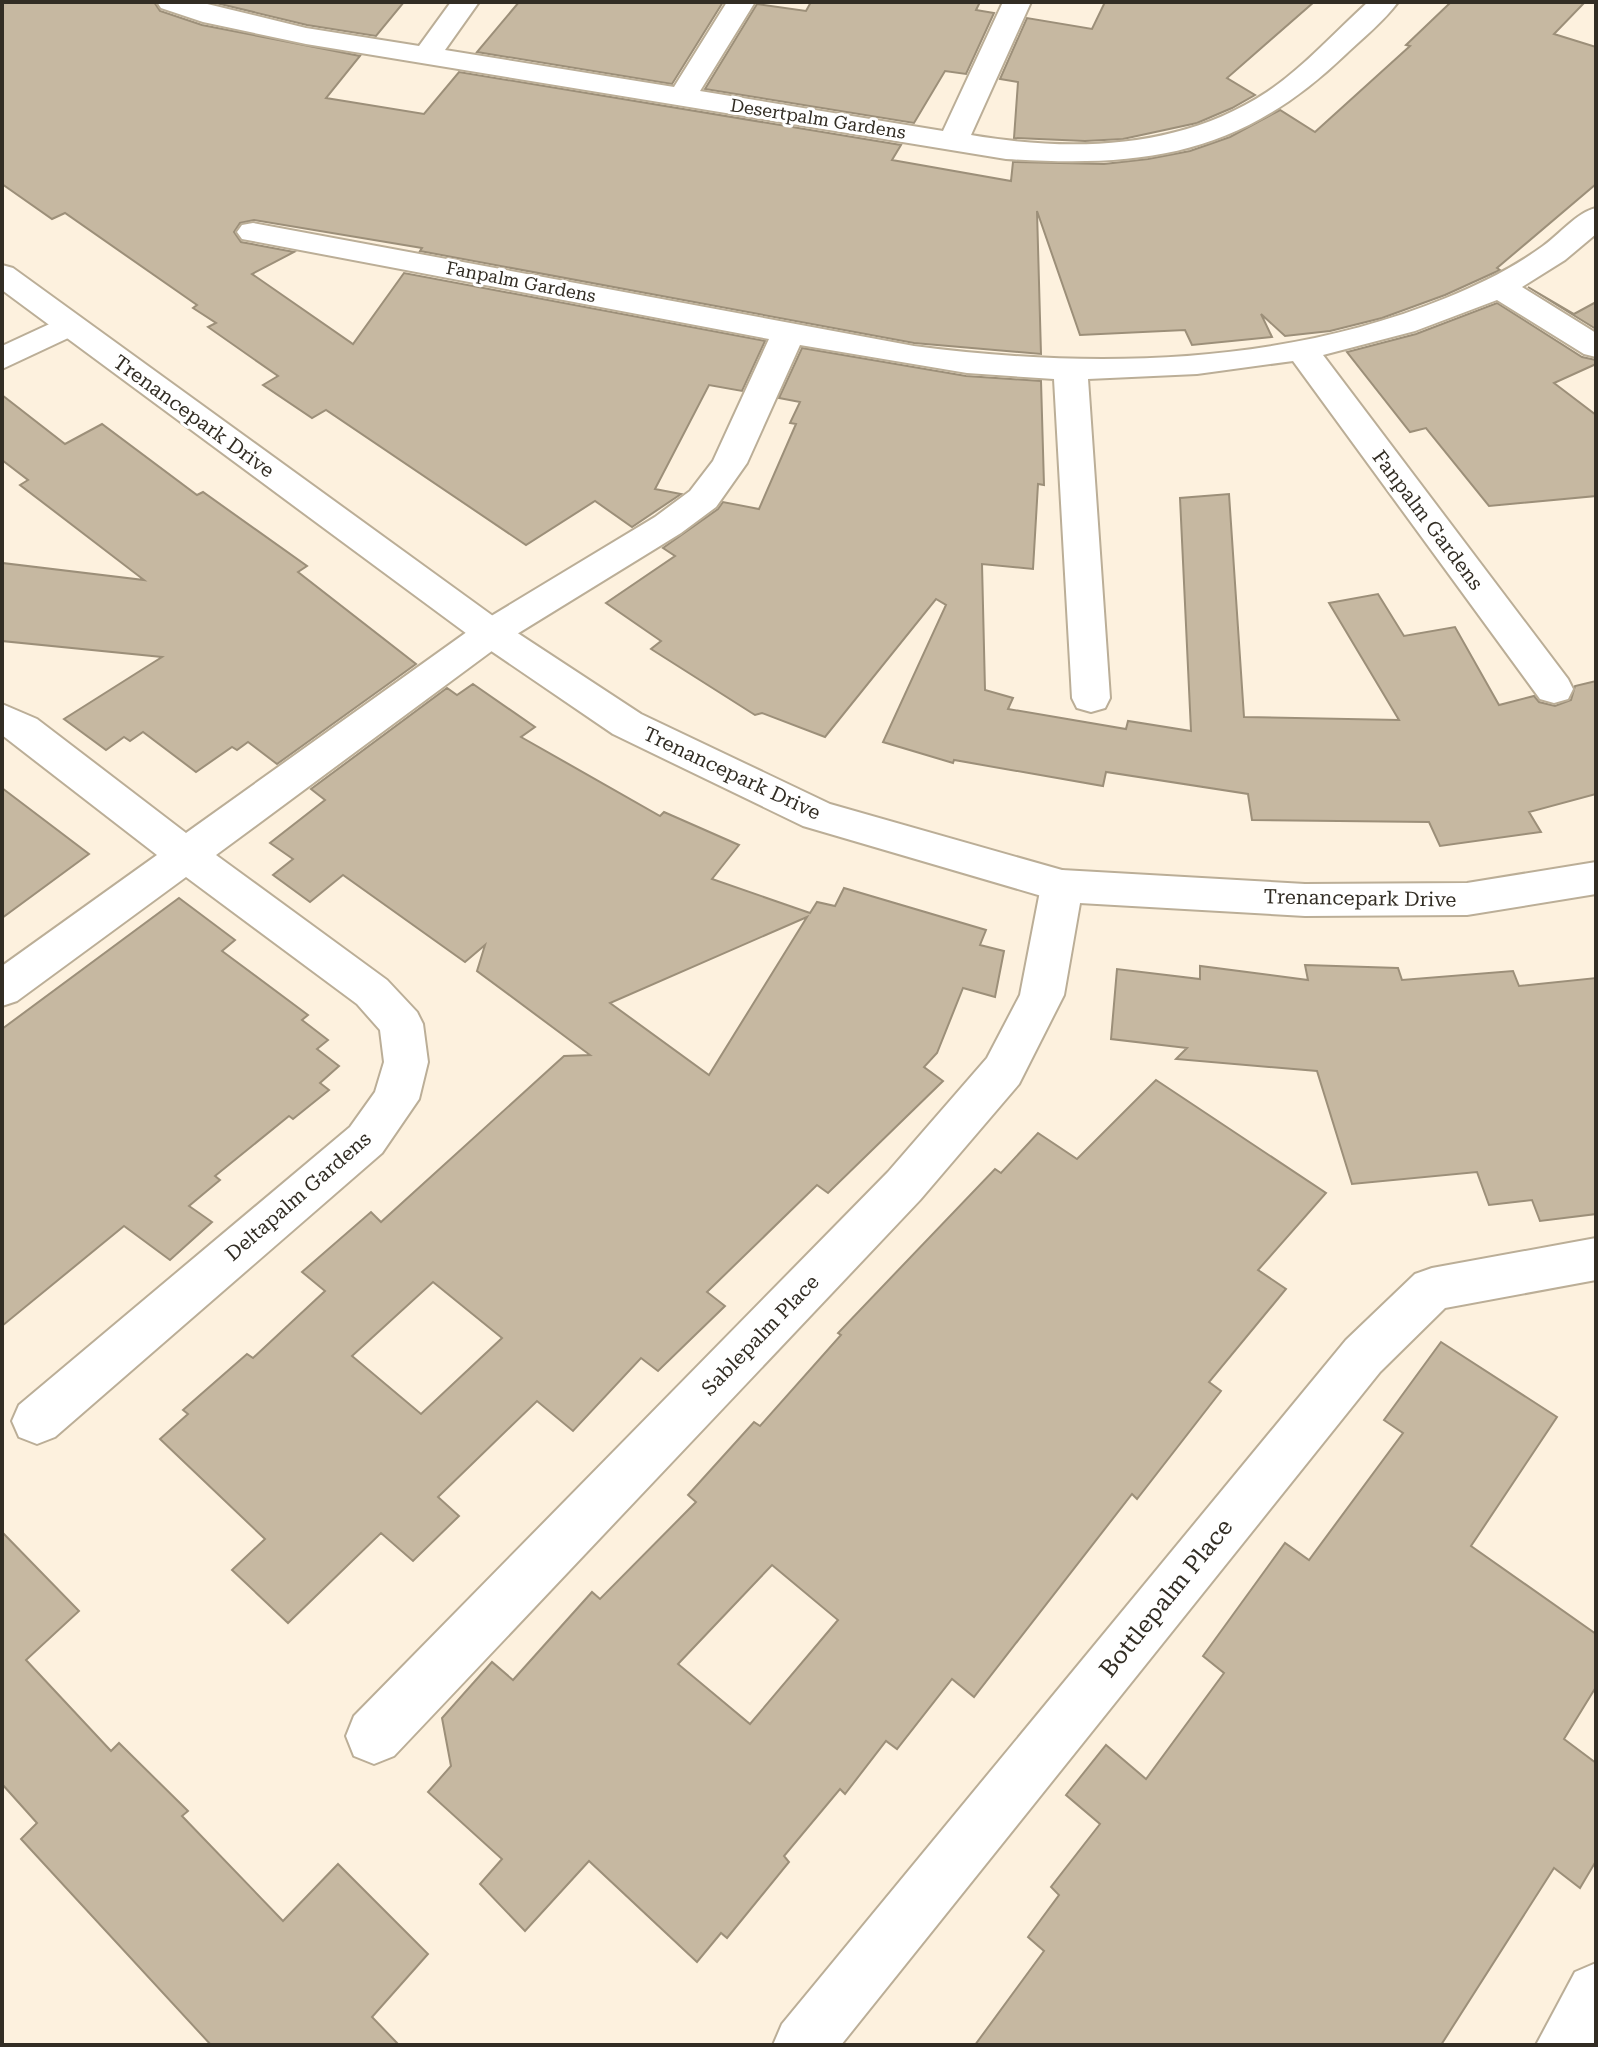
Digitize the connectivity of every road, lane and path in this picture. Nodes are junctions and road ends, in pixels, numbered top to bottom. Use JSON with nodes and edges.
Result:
{"nodes":[{"id":1,"x":465,"y":2,"type":"edge"},
{"id":2,"x":741,"y":2,"type":"edge"},
{"id":3,"x":1017,"y":2,"type":"edge"},
{"id":4,"x":1384,"y":2,"type":"edge"},
{"id":5,"x":184,"y":4,"type":"edge"},
{"id":6,"x":427,"y":55,"type":"junction"},
{"id":7,"x":683,"y":96,"type":"junction"},
{"id":8,"x":953,"y":141,"type":"junction"},
{"id":9,"x":1596,"y":217,"type":"edge"},
{"id":10,"x":253,"y":232,"type":"dead end"},
{"id":11,"x":2,"y":275,"type":"edge"},
{"id":12,"x":1499,"y":287,"type":"junction"},
{"id":13,"x":69,"y":325,"type":"junction"},
{"id":14,"x":789,"y":332,"type":"junction"},
{"id":15,"x":1596,"y":347,"type":"edge"},
{"id":16,"x":1303,"y":351,"type":"junction"},
{"id":17,"x":2,"y":359,"type":"edge"},
{"id":18,"x":1070,"y":369,"type":"junction"},
{"id":19,"x":491,"y":633,"type":"junction"},
{"id":20,"x":1554,"y":689,"type":"dead end"},
{"id":21,"x":1091,"y":698,"type":"dead end"},
{"id":22,"x":2,"y":718,"type":"edge"},
{"id":23,"x":186,"y":855,"type":"junction"},
{"id":24,"x":1596,"y":878,"type":"edge"},
{"id":25,"x":1062,"y":886,"type":"junction"},
{"id":26,"x":2,"y":989,"type":"edge"},
{"id":27,"x":1596,"y":1259,"type":"edge"},
{"id":28,"x":37,"y":1421,"type":"dead end"},
{"id":29,"x":374,"y":1736,"type":"dead end"},
{"id":30,"x":1596,"y":1993,"type":"edge"},
{"id":31,"x":803,"y":2045,"type":"edge"},
{"id":32,"x":1566,"y":2045,"type":"edge"}],
"edges":[{"from":1,"to":6,"type":"street"},
{"from":2,"to":7,"type":"street"},
{"from":3,"to":8,"type":"street"},
{"from":4,"to":8,"type":"street","name":"Desertpalm Gardens"},
{"from":5,"to":6,"type":"street","name":"Desertpalm Gardens"},
{"from":6,"to":7,"type":"street","name":"Desertpalm Gardens"},
{"from":7,"to":8,"type":"street","name":"Desertpalm Gardens"},
{"from":9,"to":12,"type":"street","name":"Fanpalm Gardens"},
{"from":10,"to":14,"type":"street","name":"Fanpalm Gardens"},
{"from":11,"to":13,"type":"street","name":"Trenancepark Drive"},
{"from":12,"to":15,"type":"street"},
{"from":12,"to":16,"type":"street","name":"Fanpalm Gardens"},
{"from":13,"to":17,"type":"street"},
{"from":13,"to":19,"type":"street","name":"Trenancepark Drive"},
{"from":14,"to":18,"type":"street","name":"Fanpalm Gardens"},
{"from":14,"to":19,"type":"street"},
{"from":16,"to":18,"type":"street","name":"Fanpalm Gardens"},
{"from":16,"to":20,"type":"street","name":"Fanpalm Gardens"},
{"from":18,"to":21,"type":"street"},
{"from":19,"to":23,"type":"street"},
{"from":19,"to":25,"type":"street","name":"Trenancepark Drive"},
{"from":22,"to":23,"type":"street","name":"Deltapalm Gardens"},
{"from":23,"to":26,"type":"street"},
{"from":23,"to":28,"type":"street","name":"Deltapalm Gardens"},
{"from":24,"to":25,"type":"street","name":"Trenancepark Drive"},
{"from":25,"to":29,"type":"street","name":"Sablepalm Place"},
{"from":27,"to":31,"type":"street","name":"Bottlepalm Place"},
{"from":30,"to":32,"type":"street"}]}
